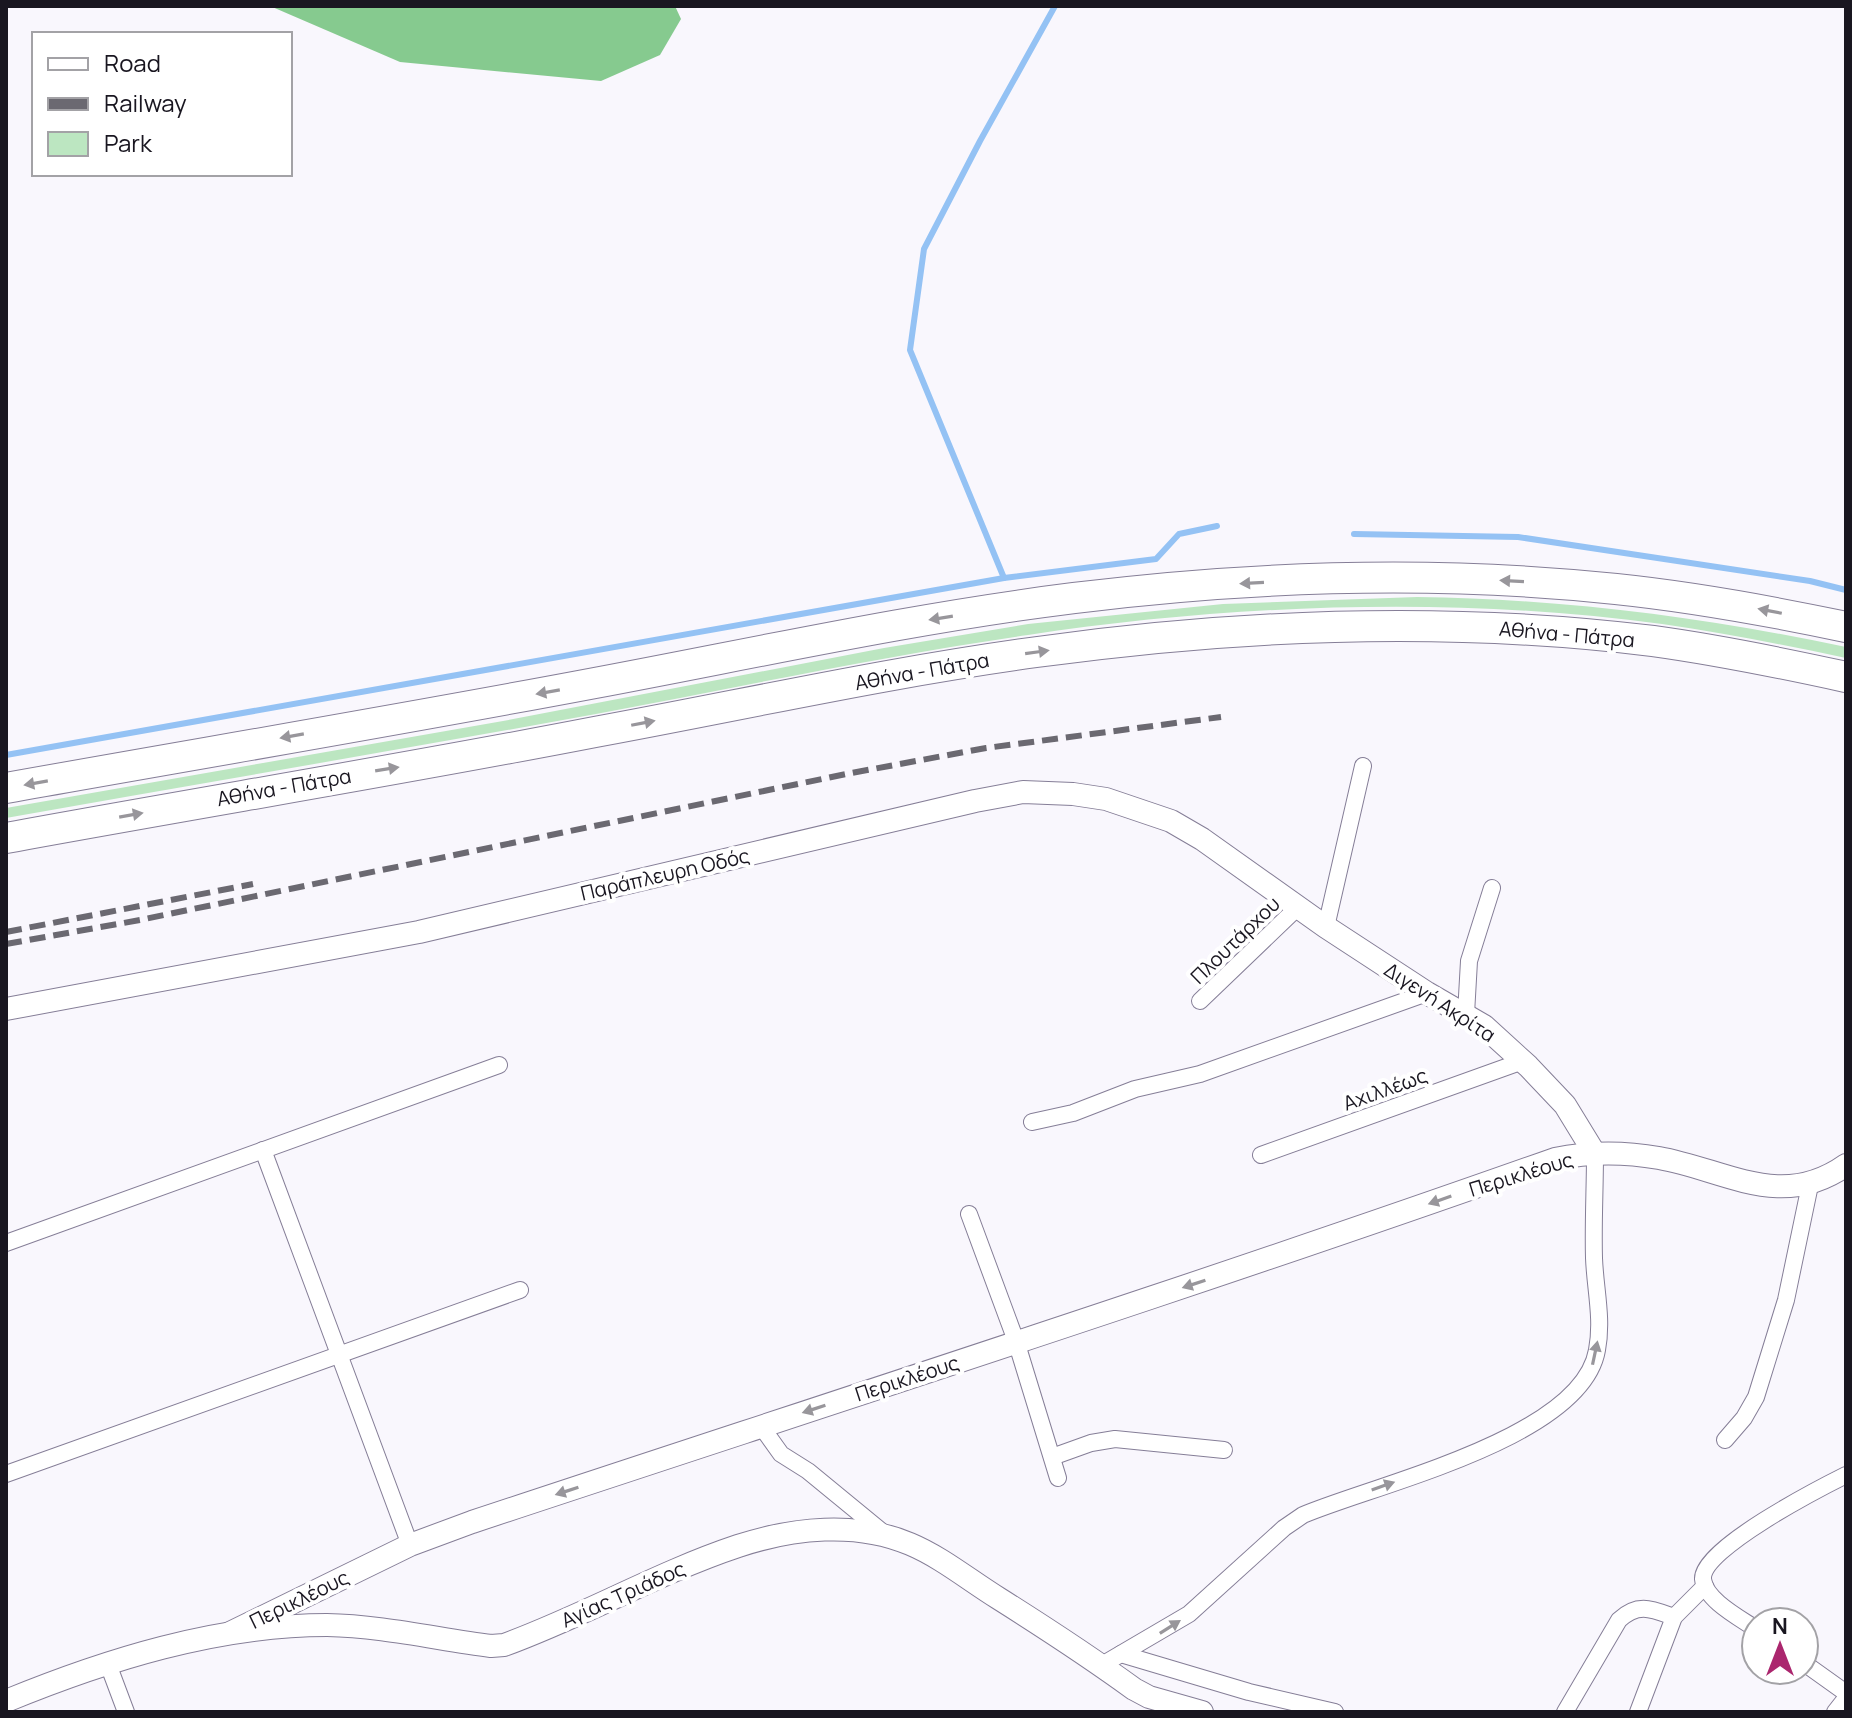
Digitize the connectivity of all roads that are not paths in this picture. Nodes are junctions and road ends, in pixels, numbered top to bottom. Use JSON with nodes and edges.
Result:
{"nodes":[{"id":1,"x":1846,"y":627,"type":"edge"},
{"id":2,"x":1846,"y":677,"type":"edge"},
{"id":3,"x":1363,"y":766,"type":"dead end"},
{"id":4,"x":6,"y":788,"type":"edge"},
{"id":5,"x":6,"y":838,"type":"edge"},
{"id":6,"x":1492,"y":888,"type":"dead end"},
{"id":7,"x":1297,"y":908,"type":"junction"},
{"id":8,"x":1326,"y":927,"type":"junction"},
{"id":9,"x":1427,"y":993,"type":"junction"},
{"id":10,"x":1200,"y":1001,"type":"dead end"},
{"id":11,"x":6,"y":1009,"type":"edge"},
{"id":12,"x":1466,"y":1014,"type":"junction"},
{"id":13,"x":1523,"y":1061,"type":"junction"},
{"id":14,"x":499,"y":1065,"type":"dead end"},
{"id":15,"x":1032,"y":1122,"type":"dead end"},
{"id":16,"x":263,"y":1150,"type":"junction"},
{"id":17,"x":1595,"y":1154,"type":"junction"},
{"id":18,"x":1261,"y":1155,"type":"dead end"},
{"id":19,"x":1846,"y":1165,"type":"edge"},
{"id":20,"x":1810,"y":1185,"type":"junction"},
{"id":21,"x":969,"y":1214,"type":"dead end"},
{"id":22,"x":6,"y":1243,"type":"edge"},
{"id":23,"x":520,"y":1290,"type":"dead end"},
{"id":24,"x":1016,"y":1341,"type":"junction"},
{"id":25,"x":339,"y":1353,"type":"junction"},
{"id":26,"x":761,"y":1426,"type":"junction"},
{"id":27,"x":1725,"y":1440,"type":"dead end"},
{"id":28,"x":1224,"y":1450,"type":"dead end"},
{"id":29,"x":1052,"y":1457,"type":"junction"},
{"id":30,"x":6,"y":1474,"type":"edge"},
{"id":31,"x":1846,"y":1475,"type":"edge"},
{"id":32,"x":1058,"y":1478,"type":"dead end"},
{"id":33,"x":888,"y":1536,"type":"junction"},
{"id":34,"x":410,"y":1545,"type":"junction"},
{"id":35,"x":1705,"y":1586,"type":"junction"},
{"id":36,"x":1674,"y":1617,"type":"junction"},
{"id":37,"x":1740,"y":1617,"type":"edge"},
{"id":38,"x":230,"y":1633,"type":"junction"},
{"id":39,"x":1112,"y":1660,"type":"junction"},
{"id":40,"x":108,"y":1664,"type":"junction"},
{"id":41,"x":1820,"y":1675,"type":"edge"},
{"id":42,"x":1846,"y":1695,"type":"edge"},
{"id":43,"x":6,"y":1701,"type":"edge"},
{"id":44,"x":126,"y":1712,"type":"edge"},
{"id":45,"x":1202,"y":1712,"type":"edge"},
{"id":46,"x":1335,"y":1712,"type":"edge"},
{"id":47,"x":1565,"y":1712,"type":"edge"},
{"id":48,"x":1638,"y":1712,"type":"edge"},
{"id":49,"x":1835,"y":1712,"type":"edge"}],
"edges":[{"from":1,"to":4,"type":"highway","one_way":true},
{"from":5,"to":2,"type":"highway","name":"Αθήνα - Πάτρα","one_way":true},
{"from":3,"to":8,"type":"street"},
{"from":6,"to":12,"type":"street"},
{"from":7,"to":8,"type":"main road","name":"Διγενή Ακρίτα"},
{"from":7,"to":10,"type":"street","name":"Πλουτάρχου"},
{"from":7,"to":11,"type":"main road","name":"Παράπλευρη Οδός"},
{"from":8,"to":9,"type":"main road","name":"Διγενή Ακρίτα"},
{"from":9,"to":12,"type":"main road","name":"Διγενή Ακρίτα"},
{"from":9,"to":15,"type":"street"},
{"from":12,"to":13,"type":"main road","name":"Διγενή Ακρίτα"},
{"from":13,"to":17,"type":"main road","name":"Διγενή Ακρίτα"},
{"from":13,"to":18,"type":"street","name":"Αχιλλέως"},
{"from":14,"to":16,"type":"street"},
{"from":16,"to":22,"type":"street"},
{"from":16,"to":25,"type":"street"},
{"from":17,"to":20,"type":"main road"},
{"from":17,"to":24,"type":"main road","name":"Περικλέους","one_way":true},
{"from":39,"to":17,"type":"street","one_way":true},
{"from":19,"to":20,"type":"main road"},
{"from":20,"to":27,"type":"street"},
{"from":21,"to":24,"type":"street"},
{"from":23,"to":25,"type":"street"},
{"from":24,"to":26,"type":"main road","name":"Περικλέους","one_way":true},
{"from":24,"to":29,"type":"street"},
{"from":25,"to":30,"type":"street"},
{"from":25,"to":34,"type":"street"},
{"from":26,"to":33,"type":"street"},
{"from":26,"to":34,"type":"main road","name":"Περικλέους","one_way":true},
{"from":28,"to":29,"type":"street"},
{"from":29,"to":32,"type":"street"},
{"from":31,"to":35,"type":"street"},
{"from":33,"to":38,"type":"main road","name":"Αγίας Τριάδος"},
{"from":33,"to":39,"type":"main road","name":"Αγίας Τριάδος"},
{"from":34,"to":38,"type":"main road","name":"Περικλέους"},
{"from":35,"to":36,"type":"street"},
{"from":35,"to":37,"type":"street"},
{"from":36,"to":47,"type":"street"},
{"from":36,"to":48,"type":"street"},
{"from":38,"to":40,"type":"main road","name":"Αγίας Τριάδος"},
{"from":39,"to":45,"type":"main road","name":"Αγίας Τριάδος"},
{"from":39,"to":46,"type":"street"},
{"from":40,"to":43,"type":"main road","name":"Αγίας Τριάδος"},
{"from":40,"to":44,"type":"street"},
{"from":41,"to":42,"type":"street"},
{"from":42,"to":49,"type":"street"}]}
